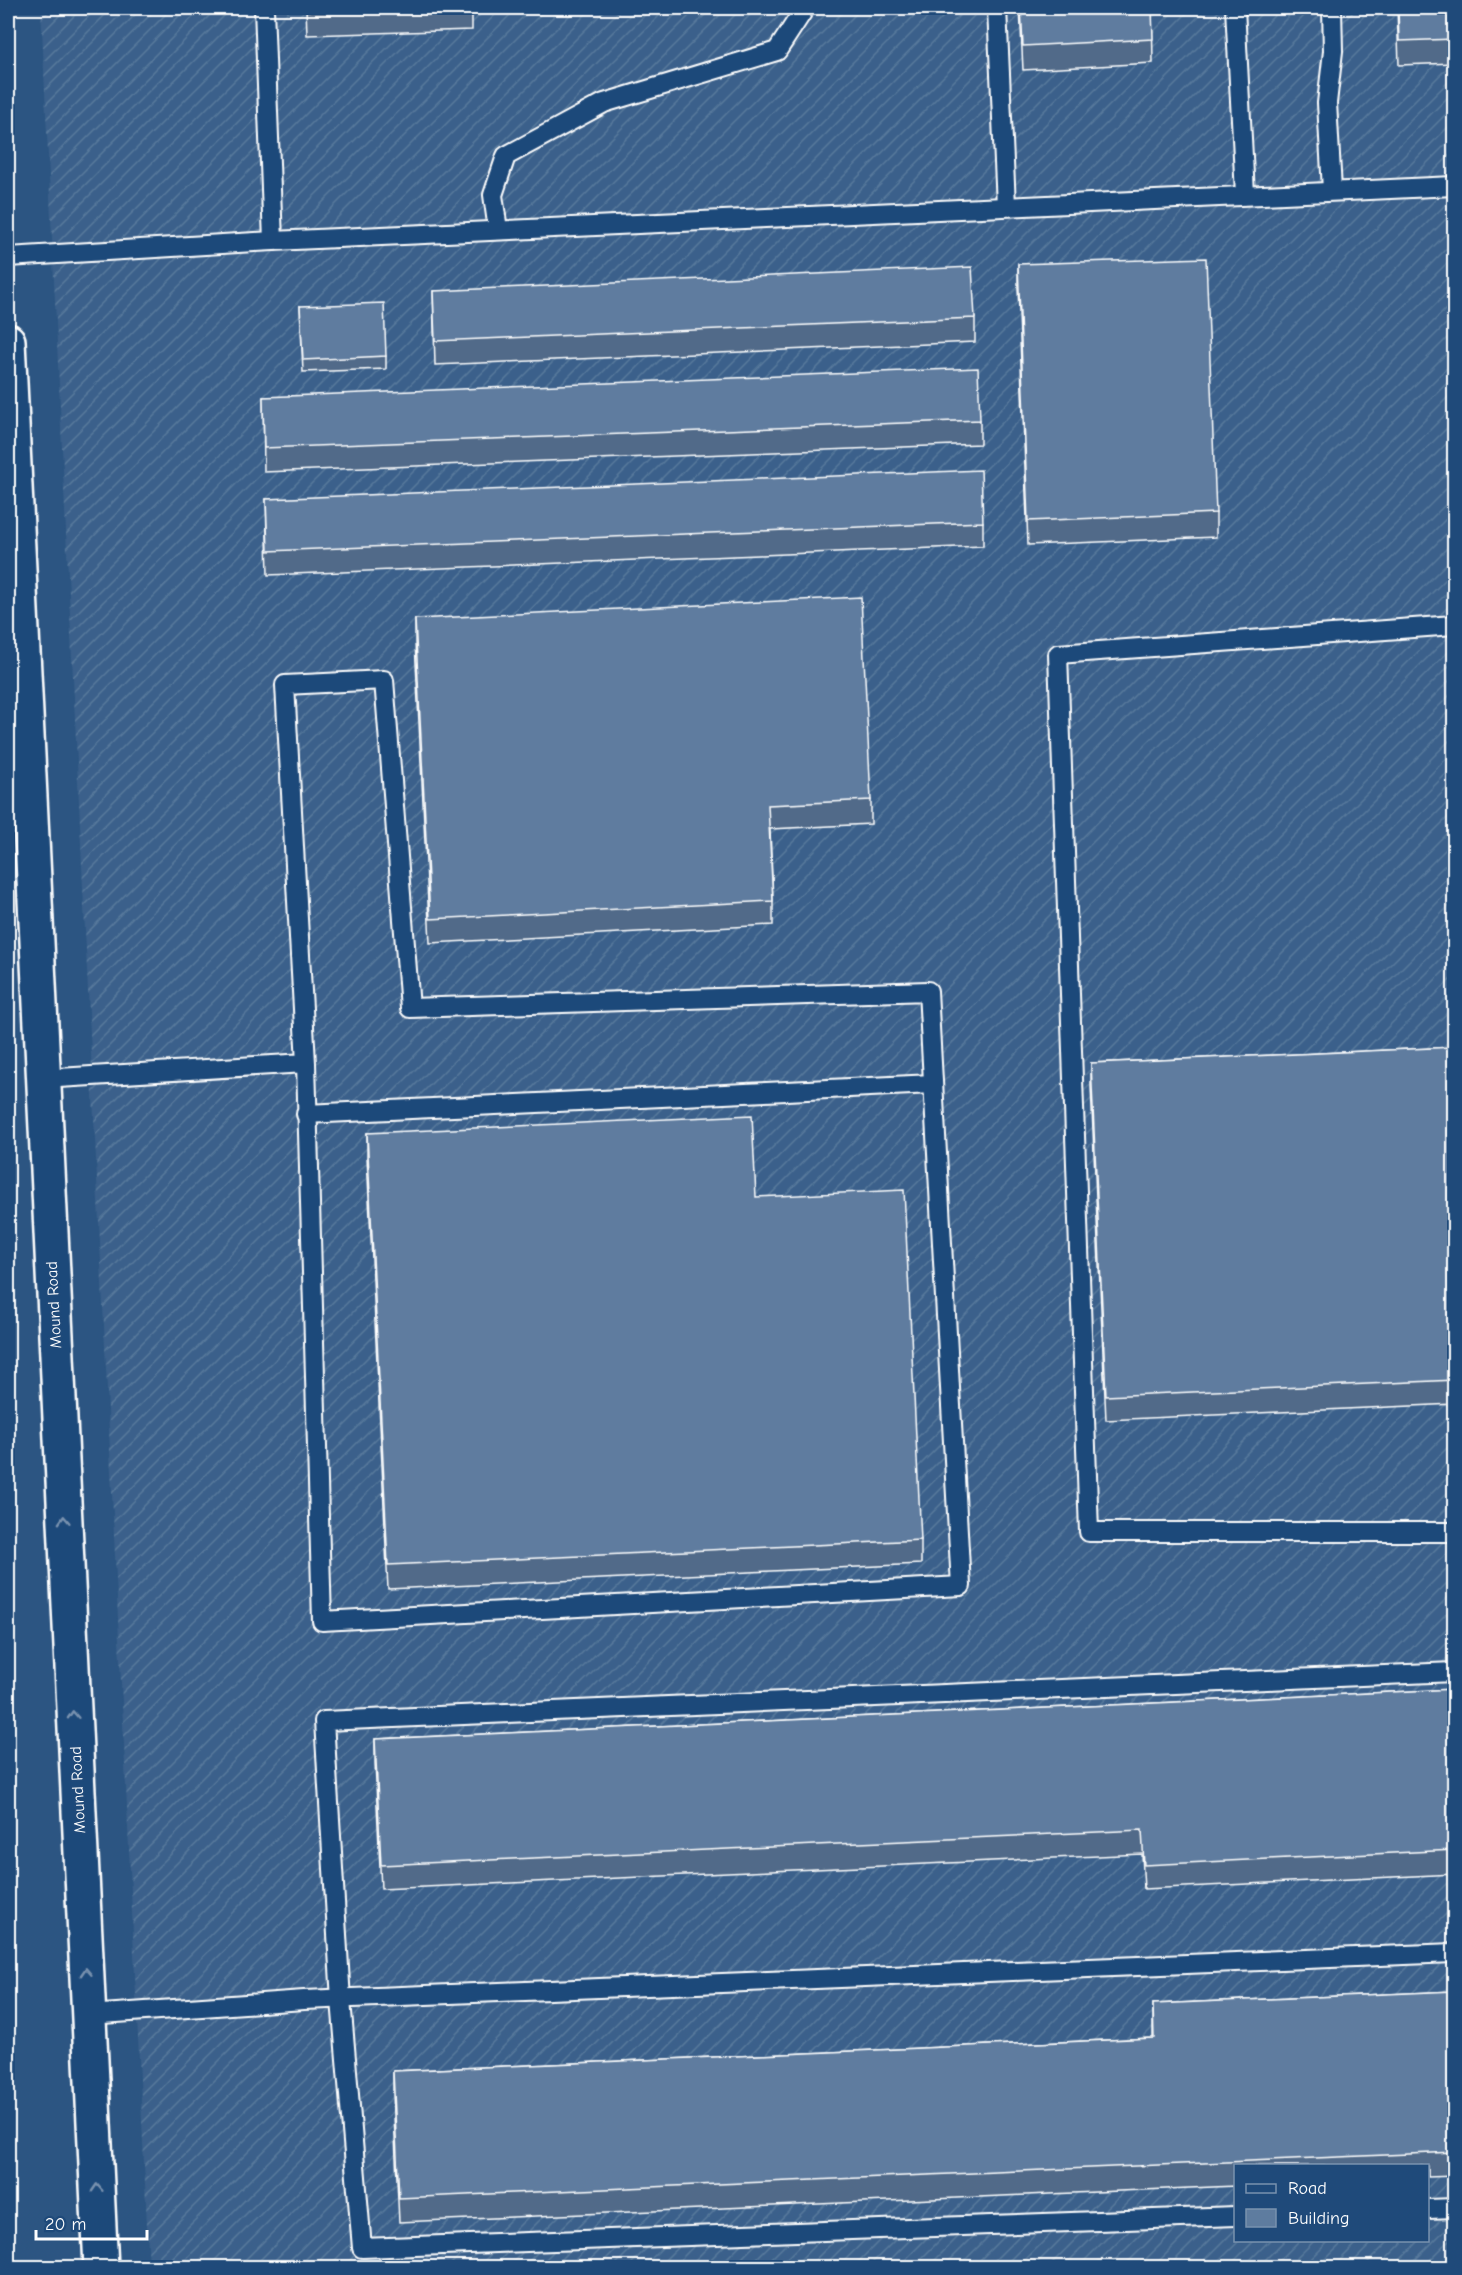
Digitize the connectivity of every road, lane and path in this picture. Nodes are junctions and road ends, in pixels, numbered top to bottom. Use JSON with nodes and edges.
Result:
{"nodes":[{"id":1,"x":264,"y":8,"type":"edge"},
{"id":2,"x":806,"y":8,"type":"edge"},
{"id":3,"x":997,"y":8,"type":"edge"},
{"id":4,"x":1235,"y":8,"type":"edge"},
{"id":5,"x":1332,"y":8,"type":"edge"},
{"id":6,"x":1455,"y":186,"type":"edge"},
{"id":7,"x":1332,"y":190,"type":"junction"},
{"id":8,"x":1245,"y":194,"type":"junction"},
{"id":9,"x":1006,"y":206,"type":"junction"},
{"id":10,"x":498,"y":230,"type":"junction"},
{"id":11,"x":273,"y":241,"type":"junction"},
{"id":12,"x":8,"y":257,"type":"edge"},
{"id":13,"x":8,"y":342,"type":"edge"},
{"id":14,"x":11,"y":469,"type":"edge"},
{"id":15,"x":1455,"y":625,"type":"edge"},
{"id":16,"x":306,"y":1063,"type":"junction"},
{"id":17,"x":42,"y":1079,"type":"junction"},
{"id":18,"x":933,"y":1084,"type":"junction"},
{"id":19,"x":306,"y":1114,"type":"junction"},
{"id":20,"x":1455,"y":1532,"type":"edge"},
{"id":21,"x":1455,"y":1672,"type":"edge"},
{"id":22,"x":1455,"y":1953,"type":"edge"},
{"id":23,"x":341,"y":2000,"type":"junction"},
{"id":24,"x":88,"y":2015,"type":"junction"},
{"id":25,"x":1455,"y":2208,"type":"edge"},
{"id":26,"x":1429,"y":2210,"type":"edge"},
{"id":27,"x":1234,"y":2216,"type":"edge"},
{"id":28,"x":100,"y":2268,"type":"edge"}],
"edges":[{"from":1,"to":11,"type":"lane"},
{"from":2,"to":10,"type":"lane"},
{"from":3,"to":9,"type":"lane"},
{"from":4,"to":8,"type":"lane"},
{"from":5,"to":7,"type":"lane"},
{"from":6,"to":7,"type":"lane"},
{"from":7,"to":8,"type":"lane"},
{"from":8,"to":9,"type":"lane"},
{"from":9,"to":10,"type":"lane"},
{"from":10,"to":11,"type":"lane"},
{"from":11,"to":12,"type":"lane"},
{"from":13,"to":14,"type":"main road","name":"Mound Road"},
{"from":14,"to":17,"type":"main road","name":"Mound Road"},
{"from":15,"to":20,"type":"lane"},
{"from":16,"to":17,"type":"lane"},
{"from":16,"to":18,"type":"lane"},
{"from":16,"to":19,"type":"lane"},
{"from":24,"to":17,"type":"main road","name":"Mound Road","one_way":true},
{"from":18,"to":19,"type":"lane"},
{"from":18,"to":19,"type":"lane"},
{"from":21,"to":23,"type":"lane"},
{"from":22,"to":23,"type":"lane"},
{"from":23,"to":24,"type":"lane"},
{"from":23,"to":27,"type":"lane"},
{"from":28,"to":24,"type":"main road","name":"Mound Road","one_way":true},
{"from":25,"to":26,"type":"lane"}]}
